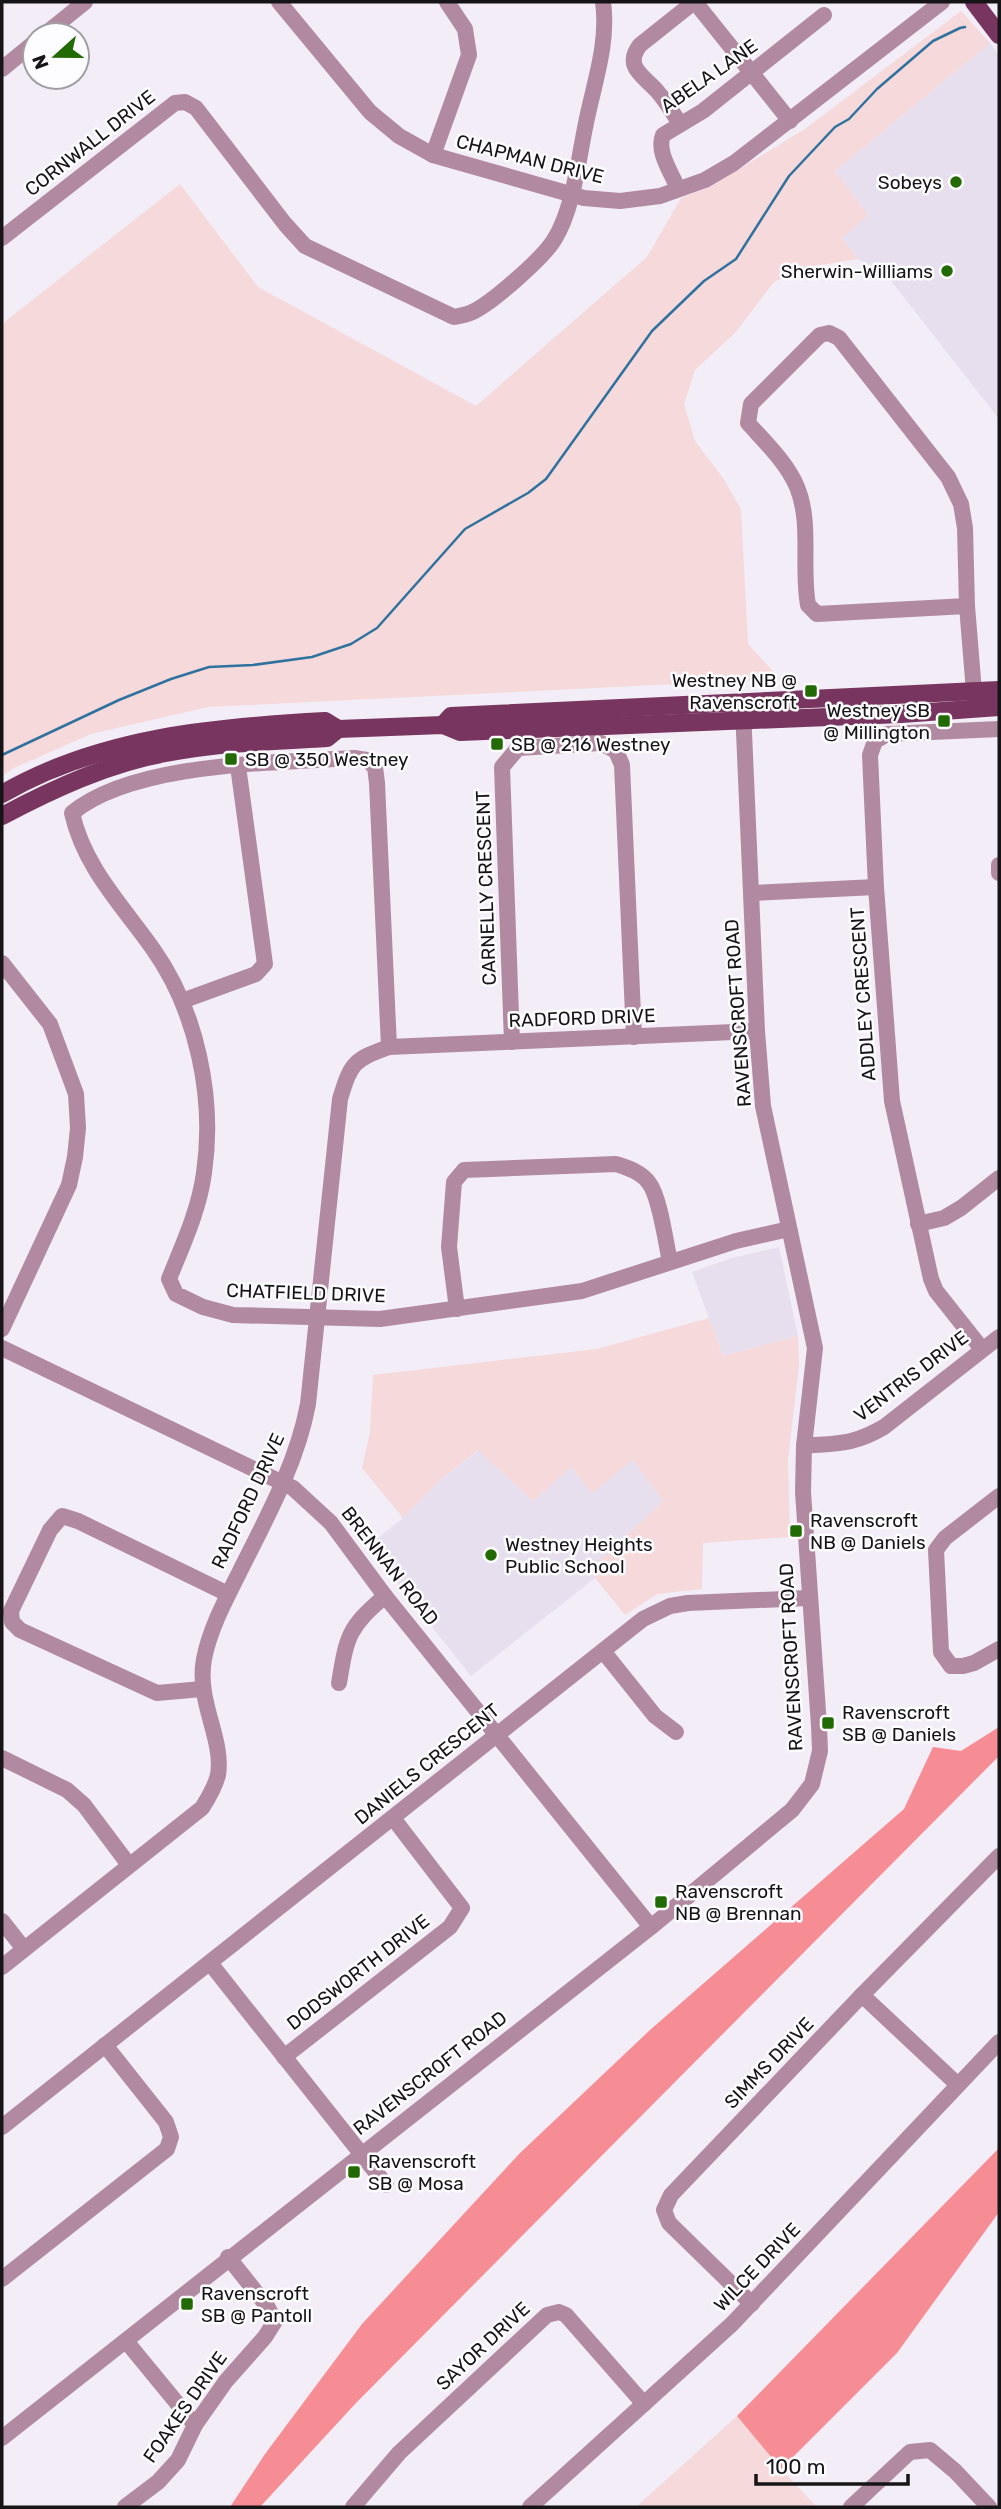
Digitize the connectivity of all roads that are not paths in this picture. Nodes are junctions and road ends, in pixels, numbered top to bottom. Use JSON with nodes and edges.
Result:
{"nodes":[{"id":1,"x":85,"y":2,"type":"edge"},
{"id":2,"x":279,"y":2,"type":"edge"},
{"id":3,"x":447,"y":2,"type":"edge"},
{"id":4,"x":603,"y":2,"type":"edge"},
{"id":5,"x":694,"y":2,"type":"edge"},
{"id":6,"x":942,"y":2,"type":"edge"},
{"id":7,"x":974,"y":2,"type":"edge"},
{"id":8,"x":824,"y":15,"type":"dead end"},
{"id":9,"x":61,"y":21,"type":"edge"},
{"id":10,"x":999,"y":35,"type":"edge"},
{"id":11,"x":21,"y":53,"type":"edge"},
{"id":12,"x":2,"y":69,"type":"edge"},
{"id":13,"x":752,"y":73,"type":"junction"},
{"id":14,"x":790,"y":121,"type":"junction"},
{"id":15,"x":680,"y":124,"type":"junction"},
{"id":16,"x":433,"y":155,"type":"junction"},
{"id":17,"x":678,"y":189,"type":"junction"},
{"id":18,"x":570,"y":195,"type":"junction"},
{"id":19,"x":2,"y":238,"type":"edge"},
{"id":20,"x":967,"y":606,"type":"junction"},
{"id":21,"x":999,"y":690,"type":"edge"},
{"id":22,"x":975,"y":700,"type":"junction"},
{"id":23,"x":999,"y":707,"type":"edge"},
{"id":24,"x":744,"y":711,"type":"junction"},
{"id":25,"x":338,"y":729,"type":"junction"},
{"id":26,"x":999,"y":729,"type":"edge"},
{"id":27,"x":238,"y":766,"type":"junction"},
{"id":28,"x":2,"y":794,"type":"edge"},
{"id":29,"x":2,"y":817,"type":"edge"},
{"id":30,"x":999,"y":865,"type":"edge"},
{"id":31,"x":999,"y":873,"type":"edge"},
{"id":32,"x":876,"y":887,"type":"junction"},
{"id":33,"x":752,"y":893,"type":"junction"},
{"id":34,"x":2,"y":963,"type":"edge"},
{"id":35,"x":182,"y":1001,"type":"junction"},
{"id":36,"x":757,"y":1031,"type":"junction"},
{"id":37,"x":634,"y":1038,"type":"junction"},
{"id":38,"x":513,"y":1042,"type":"junction"},
{"id":39,"x":389,"y":1047,"type":"junction"},
{"id":40,"x":999,"y":1178,"type":"edge"},
{"id":41,"x":918,"y":1224,"type":"junction"},
{"id":42,"x":789,"y":1229,"type":"junction"},
{"id":43,"x":670,"y":1262,"type":"junction"},
{"id":44,"x":457,"y":1309,"type":"junction"},
{"id":45,"x":315,"y":1317,"type":"junction"},
{"id":46,"x":2,"y":1329,"type":"edge"},
{"id":47,"x":999,"y":1337,"type":"edge"},
{"id":48,"x":2,"y":1348,"type":"edge"},
{"id":49,"x":982,"y":1349,"type":"junction"},
{"id":50,"x":804,"y":1446,"type":"junction"},
{"id":51,"x":282,"y":1482,"type":"junction"},
{"id":52,"x":999,"y":1496,"type":"edge"},
{"id":53,"x":228,"y":1594,"type":"junction"},
{"id":54,"x":385,"y":1596,"type":"junction"},
{"id":55,"x":808,"y":1598,"type":"junction"},
{"id":56,"x":999,"y":1649,"type":"edge"},
{"id":57,"x":603,"y":1651,"type":"junction"},
{"id":58,"x":339,"y":1683,"type":"dead end"},
{"id":59,"x":202,"y":1689,"type":"junction"},
{"id":60,"x":676,"y":1732,"type":"dead end"},
{"id":61,"x":496,"y":1734,"type":"junction"},
{"id":62,"x":2,"y":1758,"type":"edge"},
{"id":63,"x":393,"y":1818,"type":"junction"},
{"id":64,"x":999,"y":1856,"type":"edge"},
{"id":65,"x":129,"y":1865,"type":"junction"},
{"id":66,"x":2,"y":1921,"type":"edge"},
{"id":67,"x":651,"y":1927,"type":"junction"},
{"id":68,"x":24,"y":1949,"type":"junction"},
{"id":69,"x":210,"y":1963,"type":"junction"},
{"id":70,"x":2,"y":1966,"type":"edge"},
{"id":71,"x":862,"y":1995,"type":"junction"},
{"id":72,"x":999,"y":2042,"type":"edge"},
{"id":73,"x":105,"y":2046,"type":"junction"},
{"id":74,"x":285,"y":2057,"type":"junction"},
{"id":75,"x":958,"y":2085,"type":"junction"},
{"id":76,"x":2,"y":2127,"type":"edge"},
{"id":77,"x":361,"y":2154,"type":"junction"},
{"id":78,"x":386,"y":2185,"type":"dead end"},
{"id":79,"x":228,"y":2258,"type":"junction"},
{"id":80,"x":2,"y":2279,"type":"edge"},
{"id":81,"x":752,"y":2304,"type":"junction"},
{"id":82,"x":126,"y":2340,"type":"junction"},
{"id":83,"x":644,"y":2404,"type":"junction"},
{"id":84,"x":195,"y":2425,"type":"junction"},
{"id":85,"x":2,"y":2438,"type":"edge"},
{"id":86,"x":125,"y":2507,"type":"edge"},
{"id":87,"x":353,"y":2507,"type":"edge"},
{"id":88,"x":530,"y":2507,"type":"edge"},
{"id":89,"x":851,"y":2507,"type":"edge"},
{"id":90,"x":989,"y":2507,"type":"edge"}],
"edges":[{"from":1,"to":9,"type":"street"},
{"from":2,"to":16,"type":"street","name":"CHAPMAN DRIVE"},
{"from":3,"to":16,"type":"street"},
{"from":4,"to":18,"type":"street"},
{"from":5,"to":13,"type":"street"},
{"from":5,"to":15,"type":"street"},
{"from":6,"to":14,"type":"street","name":"CHAPMAN DRIVE"},
{"from":7,"to":10,"type":"main road"},
{"from":8,"to":13,"type":"street","name":"ABELA LANE"},
{"from":11,"to":12,"type":"street"},
{"from":13,"to":14,"type":"street"},
{"from":13,"to":15,"type":"street","name":"ABELA LANE"},
{"from":14,"to":17,"type":"street","name":"CHAPMAN DRIVE"},
{"from":15,"to":17,"type":"street","name":"ABELA LANE"},
{"from":16,"to":18,"type":"street","name":"CHAPMAN DRIVE"},
{"from":17,"to":18,"type":"street","name":"CHAPMAN DRIVE"},
{"from":18,"to":19,"type":"street","name":"CORNWALL DRIVE"},
{"from":20,"to":20,"type":"street"},
{"from":20,"to":22,"type":"street"},
{"from":21,"to":22,"type":"main road"},
{"from":22,"to":23,"type":"main road"},
{"from":22,"to":24,"type":"main road"},
{"from":24,"to":25,"type":"main road"},
{"from":24,"to":33,"type":"street","name":"RAVENSCROFT ROAD"},
{"from":25,"to":28,"type":"main road"},
{"from":25,"to":29,"type":"main road"},
{"from":26,"to":32,"type":"street","name":"ADDLEY CRESCENT"},
{"from":27,"to":35,"type":"street"},
{"from":27,"to":35,"type":"street","name":"CHATFIELD DRIVE"},
{"from":27,"to":39,"type":"street","name":"CHATFIELD DRIVE"},
{"from":30,"to":31,"type":"street"},
{"from":32,"to":33,"type":"street"},
{"from":32,"to":41,"type":"street","name":"ADDLEY CRESCENT"},
{"from":33,"to":36,"type":"street","name":"RAVENSCROFT ROAD"},
{"from":34,"to":46,"type":"street"},
{"from":35,"to":45,"type":"street","name":"CHATFIELD DRIVE"},
{"from":36,"to":37,"type":"street","name":"RADFORD DRIVE"},
{"from":36,"to":42,"type":"street","name":"RAVENSCROFT ROAD"},
{"from":37,"to":38,"type":"street","name":"RADFORD DRIVE"},
{"from":37,"to":38,"type":"street","name":"CARNELLY CRESCENT"},
{"from":38,"to":39,"type":"street","name":"RADFORD DRIVE"},
{"from":39,"to":45,"type":"street","name":"RADFORD DRIVE"},
{"from":40,"to":41,"type":"street"},
{"from":41,"to":49,"type":"street","name":"ADDLEY CRESCENT"},
{"from":42,"to":43,"type":"street","name":"CHATFIELD DRIVE"},
{"from":42,"to":50,"type":"street","name":"RAVENSCROFT ROAD"},
{"from":43,"to":44,"type":"street","name":"CHATFIELD DRIVE"},
{"from":43,"to":44,"type":"street"},
{"from":44,"to":45,"type":"street","name":"CHATFIELD DRIVE"},
{"from":45,"to":51,"type":"street","name":"RADFORD DRIVE"},
{"from":47,"to":49,"type":"street","name":"VENTRIS DRIVE"},
{"from":48,"to":51,"type":"street","name":"BRENNAN ROAD"},
{"from":49,"to":50,"type":"street","name":"VENTRIS DRIVE"},
{"from":50,"to":55,"type":"street","name":"RAVENSCROFT ROAD"},
{"from":51,"to":53,"type":"street","name":"RADFORD DRIVE"},
{"from":51,"to":54,"type":"street","name":"BRENNAN ROAD"},
{"from":52,"to":56,"type":"street"},
{"from":53,"to":59,"type":"street","name":"RADFORD DRIVE"},
{"from":53,"to":59,"type":"street"},
{"from":54,"to":58,"type":"street"},
{"from":54,"to":61,"type":"street","name":"BRENNAN ROAD"},
{"from":55,"to":57,"type":"street","name":"DANIELS CRESCENT"},
{"from":55,"to":67,"type":"street","name":"RAVENSCROFT ROAD"},
{"from":57,"to":60,"type":"street"},
{"from":57,"to":61,"type":"street","name":"DANIELS CRESCENT"},
{"from":59,"to":65,"type":"street","name":"RADFORD DRIVE"},
{"from":61,"to":63,"type":"street","name":"DANIELS CRESCENT"},
{"from":61,"to":67,"type":"street","name":"BRENNAN ROAD"},
{"from":62,"to":65,"type":"street"},
{"from":63,"to":69,"type":"street","name":"DANIELS CRESCENT"},
{"from":63,"to":74,"type":"street","name":"DODSWORTH DRIVE"},
{"from":64,"to":71,"type":"street","name":"SIMMS DRIVE"},
{"from":65,"to":68,"type":"street","name":"RADFORD DRIVE"},
{"from":66,"to":68,"type":"street"},
{"from":67,"to":77,"type":"street","name":"RAVENSCROFT ROAD"},
{"from":68,"to":70,"type":"street","name":"RADFORD DRIVE"},
{"from":69,"to":73,"type":"street","name":"DANIELS CRESCENT"},
{"from":69,"to":74,"type":"street"},
{"from":71,"to":75,"type":"street"},
{"from":71,"to":81,"type":"street","name":"SIMMS DRIVE"},
{"from":72,"to":75,"type":"street","name":"WILCE DRIVE"},
{"from":73,"to":76,"type":"street","name":"DANIELS CRESCENT"},
{"from":73,"to":80,"type":"street"},
{"from":74,"to":77,"type":"street"},
{"from":75,"to":81,"type":"street","name":"WILCE DRIVE"},
{"from":77,"to":78,"type":"street"},
{"from":77,"to":79,"type":"street","name":"RAVENSCROFT ROAD"},
{"from":79,"to":82,"type":"street","name":"RAVENSCROFT ROAD"},
{"from":79,"to":84,"type":"street","name":"FOAKES DRIVE"},
{"from":81,"to":83,"type":"street","name":"WILCE DRIVE"},
{"from":82,"to":84,"type":"street"},
{"from":82,"to":85,"type":"street","name":"RAVENSCROFT ROAD"},
{"from":83,"to":87,"type":"street","name":"SAYOR DRIVE"},
{"from":83,"to":88,"type":"street","name":"WILCE DRIVE"},
{"from":84,"to":86,"type":"street","name":"FOAKES DRIVE"},
{"from":89,"to":90,"type":"street"}]}
